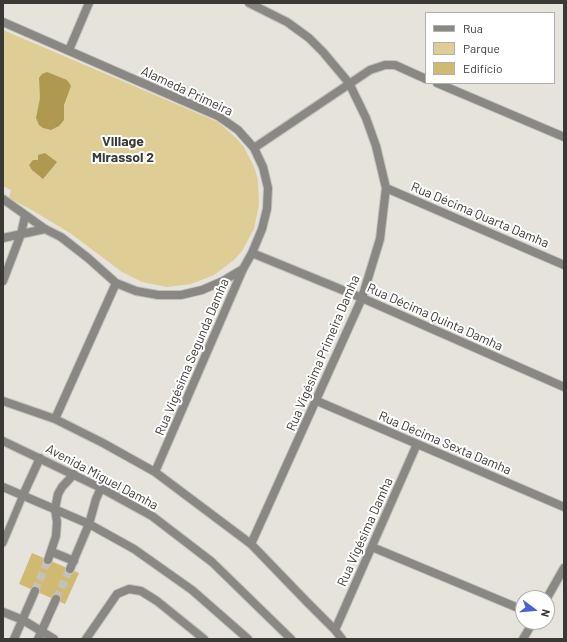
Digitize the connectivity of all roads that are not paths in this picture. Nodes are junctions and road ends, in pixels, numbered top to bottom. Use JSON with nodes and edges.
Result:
{"nodes":[{"id":1,"x":89,"y":3,"type":"edge"},
{"id":2,"x":249,"y":3,"type":"edge"},
{"id":3,"x":3,"y":22,"type":"edge"},
{"id":4,"x":69,"y":50,"type":"junction"},
{"id":5,"x":425,"y":78,"type":"edge"},
{"id":6,"x":349,"y":84,"type":"junction"},
{"id":7,"x":439,"y":84,"type":"edge"},
{"id":8,"x":564,"y":137,"type":"edge"},
{"id":9,"x":254,"y":148,"type":"junction"},
{"id":10,"x":386,"y":188,"type":"junction"},
{"id":11,"x":3,"y":199,"type":"edge"},
{"id":12,"x":26,"y":216,"type":"junction"},
{"id":13,"x":45,"y":229,"type":"junction"},
{"id":14,"x":21,"y":234,"type":"junction"},
{"id":15,"x":3,"y":238,"type":"edge"},
{"id":16,"x":252,"y":252,"type":"junction"},
{"id":17,"x":564,"y":265,"type":"edge"},
{"id":18,"x":243,"y":269,"type":"junction"},
{"id":19,"x":3,"y":281,"type":"edge"},
{"id":20,"x":116,"y":283,"type":"junction"},
{"id":21,"x":362,"y":298,"type":"junction"},
{"id":22,"x":564,"y":387,"type":"edge"},
{"id":23,"x":3,"y":400,"type":"edge"},
{"id":24,"x":317,"y":402,"type":"junction"},
{"id":25,"x":55,"y":419,"type":"junction"},
{"id":26,"x":3,"y":441,"type":"edge"},
{"id":27,"x":417,"y":444,"type":"junction"},
{"id":28,"x":40,"y":458,"type":"junction"},
{"id":29,"x":155,"y":472,"type":"junction"},
{"id":30,"x":74,"y":474,"type":"junction"},
{"id":31,"x":3,"y":487,"type":"edge"},
{"id":32,"x":101,"y":488,"type":"junction"},
{"id":33,"x":23,"y":496,"type":"junction"},
{"id":34,"x":564,"y":507,"type":"edge"},
{"id":35,"x":55,"y":509,"type":"junction"},
{"id":36,"x":89,"y":524,"type":"junction"},
{"id":37,"x":3,"y":543,"type":"edge"},
{"id":38,"x":251,"y":544,"type":"junction"},
{"id":39,"x":372,"y":547,"type":"junction"},
{"id":40,"x":52,"y":552,"type":"junction"},
{"id":41,"x":48,"y":560,"type":"tunnel mouth"},
{"id":42,"x":74,"y":561,"type":"junction"},
{"id":43,"x":564,"y":568,"type":"edge"},
{"id":44,"x":70,"y":569,"type":"tunnel mouth"},
{"id":45,"x":35,"y":590,"type":"tunnel mouth"},
{"id":46,"x":552,"y":590,"type":"edge"},
{"id":47,"x":56,"y":600,"type":"tunnel mouth"},
{"id":48,"x":515,"y":607,"type":"edge"},
{"id":49,"x":3,"y":612,"type":"edge"},
{"id":50,"x":23,"y":620,"type":"junction"},
{"id":51,"x":335,"y":630,"type":"junction"},
{"id":52,"x":528,"y":630,"type":"edge"},
{"id":53,"x":42,"y":631,"type":"junction"},
{"id":54,"x":14,"y":639,"type":"edge"},
{"id":55,"x":38,"y":639,"type":"edge"},
{"id":56,"x":54,"y":639,"type":"edge"},
{"id":57,"x":86,"y":639,"type":"edge"},
{"id":58,"x":204,"y":639,"type":"edge"},
{"id":59,"x":248,"y":639,"type":"edge"},
{"id":60,"x":291,"y":639,"type":"edge"},
{"id":61,"x":342,"y":639,"type":"edge"},
{"id":62,"x":523,"y":639,"type":"edge"}],
"edges":[{"from":1,"to":4,"type":"street"},
{"from":2,"to":6,"type":"street","name":"Rua Vigésima Primeira Damha"},
{"from":3,"to":4,"type":"street","name":"Alameda Primeira"},
{"from":4,"to":9,"type":"street","name":"Alameda Primeira"},
{"from":5,"to":6,"type":"street"},
{"from":6,"to":9,"type":"street"},
{"from":6,"to":10,"type":"street","name":"Rua Vigésima Primeira Damha"},
{"from":7,"to":8,"type":"street"},
{"from":9,"to":16,"type":"street","name":"Alameda Primeira"},
{"from":10,"to":17,"type":"street","name":"Rua Décima Quarta Damha"},
{"from":10,"to":21,"type":"street","name":"Rua Vigésima Primeira Damha"},
{"from":11,"to":12,"type":"street"},
{"from":12,"to":13,"type":"street"},
{"from":12,"to":14,"type":"street"},
{"from":13,"to":14,"type":"street"},
{"from":13,"to":20,"type":"street"},
{"from":14,"to":15,"type":"street"},
{"from":14,"to":19,"type":"street"},
{"from":16,"to":18,"type":"street","name":"Rua Vigésima Segunda Damha"},
{"from":16,"to":21,"type":"street","name":"Rua Décima Quinta Damha"},
{"from":18,"to":20,"type":"street"},
{"from":18,"to":29,"type":"street","name":"Rua Vigésima Segunda Damha"},
{"from":20,"to":25,"type":"street"},
{"from":21,"to":22,"type":"street","name":"Rua Décima Quinta Damha"},
{"from":21,"to":24,"type":"street","name":"Rua Vigésima Primeira Damha"},
{"from":23,"to":25,"type":"street"},
{"from":24,"to":27,"type":"street","name":"Rua Décima Sexta Damha"},
{"from":24,"to":38,"type":"street","name":"Rua Vigésima Primeira Damha"},
{"from":25,"to":29,"type":"street"},
{"from":26,"to":28,"type":"street","name":"Avenida Miguel Damha"},
{"from":27,"to":34,"type":"street","name":"Rua Décima Sexta Damha"},
{"from":27,"to":39,"type":"street","name":"Rua Vigésima Damha"},
{"from":28,"to":30,"type":"street","name":"Avenida Miguel Damha"},
{"from":28,"to":33,"type":"street"},
{"from":29,"to":38,"type":"street"},
{"from":30,"to":32,"type":"street","name":"Avenida Miguel Damha"},
{"from":30,"to":35,"type":"street"},
{"from":31,"to":33,"type":"street"},
{"from":32,"to":36,"type":"street"},
{"from":32,"to":60,"type":"street","name":"Avenida Miguel Damha"},
{"from":33,"to":35,"type":"street"},
{"from":33,"to":37,"type":"lane"},
{"from":35,"to":36,"type":"street"},
{"from":35,"to":40,"type":"street"},
{"from":36,"to":42,"type":"street"},
{"from":36,"to":59,"type":"street"},
{"from":38,"to":51,"type":"street"},
{"from":39,"to":48,"type":"street"},
{"from":39,"to":51,"type":"street","name":"Rua Vigésima Damha"},
{"from":40,"to":41,"type":"street"},
{"from":40,"to":42,"type":"street"},
{"from":42,"to":44,"type":"street"},
{"from":43,"to":46,"type":"street"},
{"from":45,"to":50,"type":"street"},
{"from":47,"to":53,"type":"street"},
{"from":49,"to":50,"type":"street"},
{"from":50,"to":53,"type":"street"},
{"from":50,"to":54,"type":"street"},
{"from":51,"to":61,"type":"street"},
{"from":52,"to":62,"type":"street"},
{"from":53,"to":55,"type":"street"},
{"from":53,"to":56,"type":"street"},
{"from":57,"to":58,"type":"street"}]}
